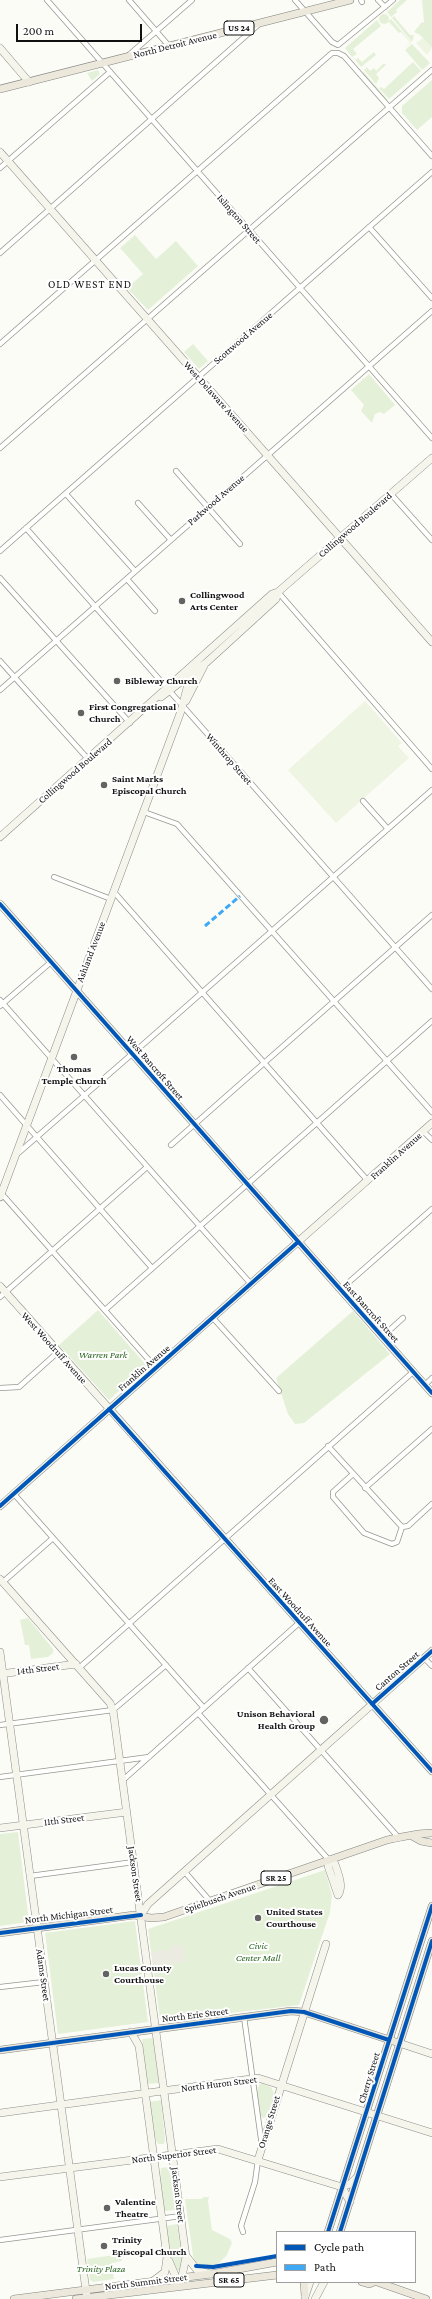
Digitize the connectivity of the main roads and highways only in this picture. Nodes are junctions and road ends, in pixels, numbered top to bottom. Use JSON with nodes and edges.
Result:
{"nodes":[{"id":1,"x":350,"y":0,"type":"edge"},
{"id":2,"x":0,"y":88,"type":"edge"},
{"id":3,"x":432,"y":1833,"type":"edge"},
{"id":4,"x":412,"y":1836,"type":"junction"},
{"id":5,"x":432,"y":1843,"type":"edge"},
{"id":6,"x":432,"y":1906,"type":"edge"},
{"id":7,"x":141,"y":1915,"type":"joint"},
{"id":8,"x":0,"y":1933,"type":"edge"},
{"id":9,"x":432,"y":1941,"type":"edge"},
{"id":10,"x":389,"y":2040,"type":"junction"},
{"id":11,"x":399,"y":2043,"type":"junction"},
{"id":12,"x":0,"y":2050,"type":"edge"},
{"id":13,"x":336,"y":2207,"type":"junction"},
{"id":14,"x":324,"y":2231,"type":"edge"},
{"id":15,"x":328,"y":2231,"type":"edge"},
{"id":16,"x":340,"y":2231,"type":"edge"},
{"id":17,"x":276,"y":2262,"type":"edge"},
{"id":18,"x":276,"y":2275,"type":"edge"},
{"id":19,"x":304,"y":2283,"type":"edge"},
{"id":20,"x":378,"y":2283,"type":"edge"},
{"id":21,"x":405,"y":2296,"type":"edge"},
{"id":22,"x":305,"y":2297,"type":"edge"},
{"id":23,"x":38,"y":2298,"type":"edge"},
{"id":24,"x":87,"y":2298,"type":"edge"},
{"id":25,"x":14,"y":2299,"type":"edge"},
{"id":26,"x":76,"y":2299,"type":"edge"},
{"id":27,"x":426,"y":2299,"type":"edge"}],
"edges":[{"from":1,"to":2,"type":"main road","name":"North Detroit Avenue","number":"US 24"},
{"from":3,"to":4,"type":"main road","name":"Spielbusch Avenue","number":"SR 25"},
{"from":4,"to":5,"type":"main road","name":"Spielbusch Avenue"},
{"from":4,"to":7,"type":"main road","name":"Spielbusch Avenue","number":"SR 25"},
{"from":6,"to":10,"type":"main road","name":"Cherry Street"},
{"from":7,"to":8,"type":"main road","name":"North Michigan Street","number":"SR 25"},
{"from":9,"to":11,"type":"main road","name":"Cherry Street"},
{"from":10,"to":11,"type":"main road","name":"North Erie Street"},
{"from":10,"to":12,"type":"main road","name":"North Erie Street"},
{"from":10,"to":13,"type":"main road","name":"Cherry Street"},
{"from":11,"to":16,"type":"main road","name":"Cherry Street"},
{"from":13,"to":14,"type":"main road"},
{"from":13,"to":15,"type":"main road","name":"Cherry Street"},
{"from":17,"to":23,"type":"main road","name":"North Summit Street","number":"SR 65"},
{"from":18,"to":24,"type":"main road","name":"North Summit Street","number":"SR 65"},
{"from":19,"to":22,"type":"main road"},
{"from":20,"to":21,"type":"main road"},
{"from":21,"to":27,"type":"main road"},
{"from":23,"to":25,"type":"main road","name":"North Summit Street","number":"SR 65"},
{"from":24,"to":26,"type":"main road","name":"North Summit Street","number":"SR 65"}]}
